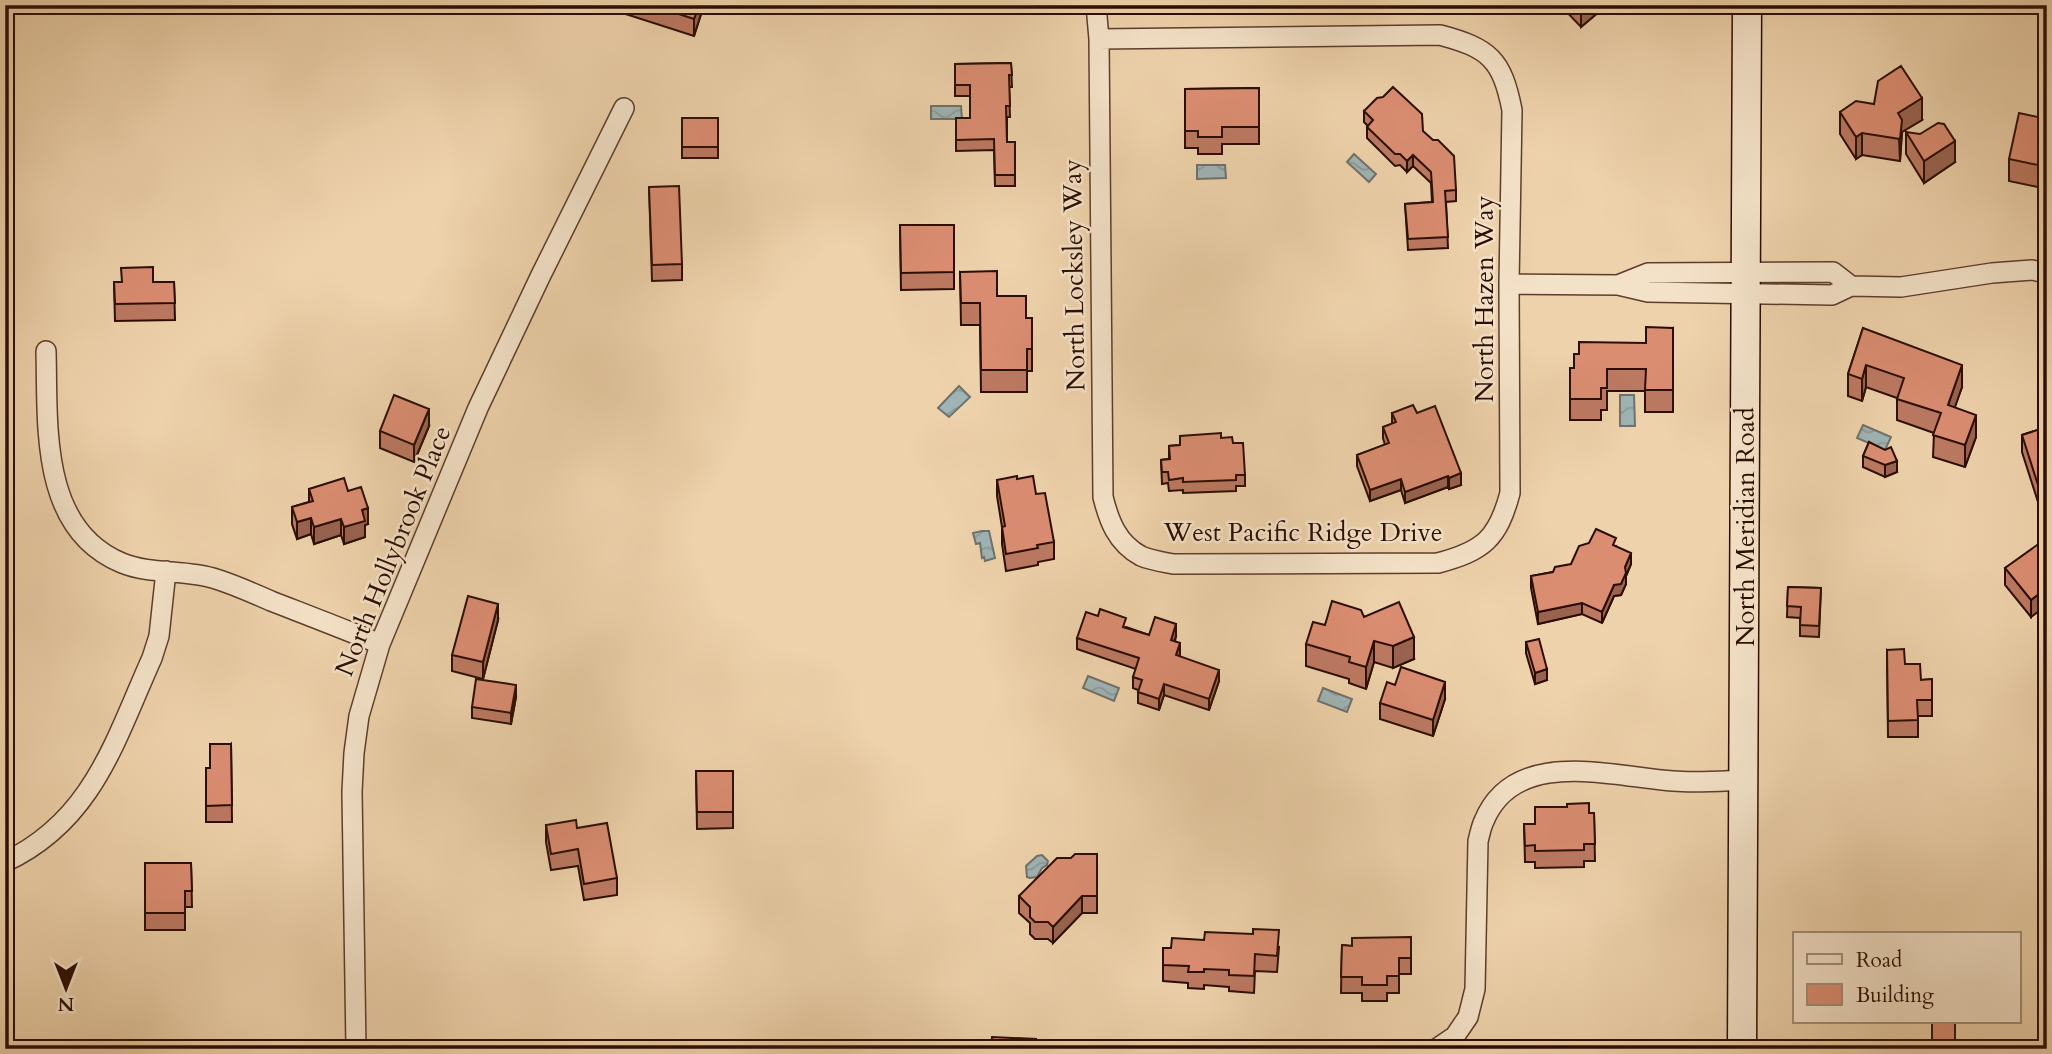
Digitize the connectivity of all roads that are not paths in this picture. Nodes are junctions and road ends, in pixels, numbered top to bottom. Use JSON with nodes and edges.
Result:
{"nodes":[{"id":1,"x":1096,"y":5,"type":"edge"},
{"id":2,"x":1747,"y":5,"type":"edge"},
{"id":3,"x":1098,"y":39,"type":"junction"},
{"id":4,"x":624,"y":108,"type":"dead end"},
{"id":5,"x":2047,"y":272,"type":"edge"},
{"id":6,"x":1746,"y":283,"type":"junction"},
{"id":7,"x":1509,"y":285,"type":"junction"},
{"id":8,"x":46,"y":351,"type":"dead end"},
{"id":9,"x":1121,"y":540,"type":"joint"},
{"id":10,"x":1488,"y":541,"type":"joint"},
{"id":11,"x":166,"y":570,"type":"junction"},
{"id":12,"x":380,"y":644,"type":"junction"},
{"id":13,"x":1743,"y":780,"type":"junction"},
{"id":14,"x":5,"y":862,"type":"edge"},
{"id":15,"x":356,"y":1049,"type":"edge"},
{"id":16,"x":1436,"y":1049,"type":"edge"},
{"id":17,"x":1742,"y":1049,"type":"edge"}],
"edges":[{"from":1,"to":3,"type":"street","name":"North Locksley Way"},
{"from":2,"to":6,"type":"street","name":"North Meridian Road"},
{"from":3,"to":7,"type":"street","name":"North Hazen Way"},
{"from":3,"to":9,"type":"street","name":"North Locksley Way"},
{"from":4,"to":12,"type":"street","name":"North Hollybrook Place"},
{"from":5,"to":6,"type":"street"},
{"from":6,"to":7,"type":"street"},
{"from":6,"to":13,"type":"street","name":"North Meridian Road"},
{"from":7,"to":10,"type":"street","name":"North Hazen Way"},
{"from":8,"to":11,"type":"street"},
{"from":9,"to":10,"type":"street","name":"West Pacific Ridge Drive"},
{"from":11,"to":12,"type":"street"},
{"from":11,"to":14,"type":"street"},
{"from":12,"to":15,"type":"street","name":"North Hollybrook Place"},
{"from":13,"to":16,"type":"street"},
{"from":13,"to":17,"type":"street","name":"North Meridian Road"}]}
